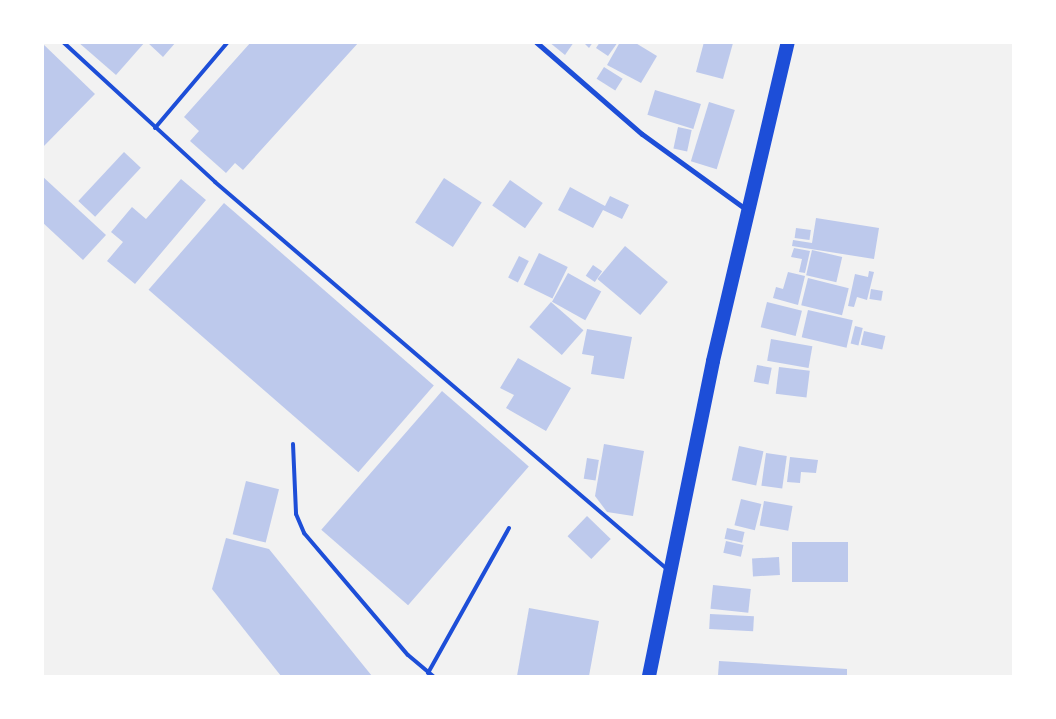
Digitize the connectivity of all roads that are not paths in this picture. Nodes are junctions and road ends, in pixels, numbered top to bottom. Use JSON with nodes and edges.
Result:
{"nodes":[{"id":1,"x":63,"y":42,"type":"edge"},
{"id":2,"x":228,"y":42,"type":"edge"},
{"id":3,"x":536,"y":42,"type":"edge"},
{"id":4,"x":788,"y":42,"type":"edge"},
{"id":5,"x":154,"y":128,"type":"junction"},
{"id":6,"x":750,"y":212,"type":"junction"},
{"id":7,"x":293,"y":444,"type":"dead end"},
{"id":8,"x":509,"y":528,"type":"dead end"},
{"id":9,"x":669,"y":570,"type":"junction"},
{"id":10,"x":428,"y":673,"type":"junction"},
{"id":11,"x":433,"y":676,"type":"edge"},
{"id":12,"x":650,"y":676,"type":"edge"}],
"edges":[{"from":1,"to":5,"type":"lane"},
{"from":2,"to":5,"type":"lane"},
{"from":3,"to":6,"type":"street"},
{"from":4,"to":6,"type":"highway"},
{"from":5,"to":9,"type":"lane"},
{"from":6,"to":9,"type":"highway"},
{"from":7,"to":10,"type":"lane"},
{"from":8,"to":10,"type":"lane"},
{"from":9,"to":12,"type":"highway"},
{"from":10,"to":11,"type":"lane"}]}
